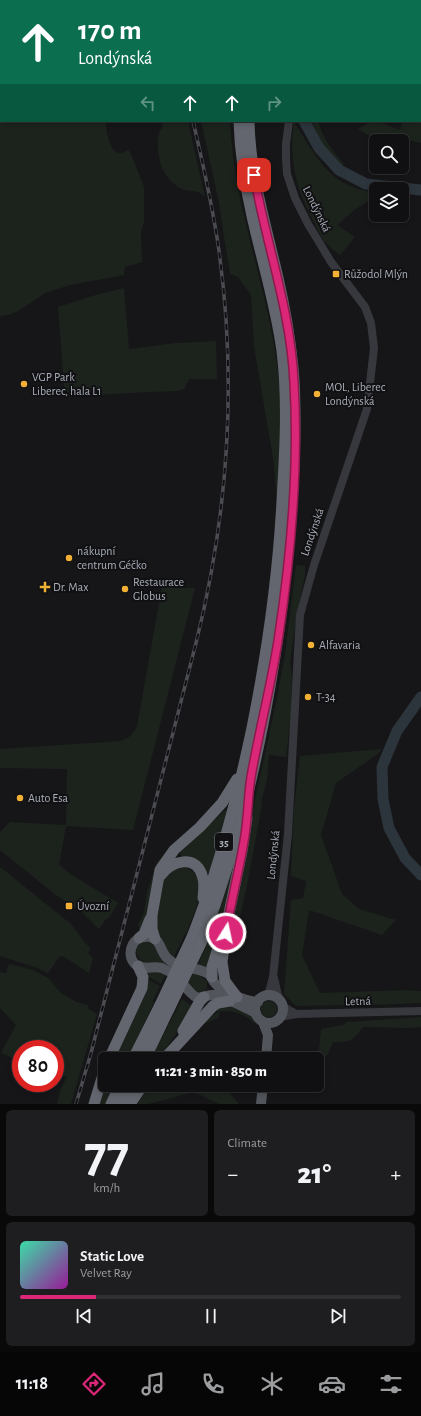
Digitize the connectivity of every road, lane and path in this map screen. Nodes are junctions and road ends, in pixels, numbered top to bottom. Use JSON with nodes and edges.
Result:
{"nodes":[{"id":1,"x":239,"y":122,"type":"edge"},
{"id":2,"x":250,"y":122,"type":"edge"},
{"id":3,"x":289,"y":122,"type":"edge"},
{"id":4,"x":244,"y":768,"type":"junction"},
{"id":5,"x":251,"y":778,"type":"junction"},
{"id":6,"x":157,"y":880,"type":"junction"},
{"id":7,"x":152,"y":915,"type":"junction"},
{"id":8,"x":201,"y":915,"type":"junction"},
{"id":9,"x":228,"y":918,"type":"junction"},
{"id":10,"x":139,"y":938,"type":"junction"},
{"id":11,"x":156,"y":939,"type":"junction"},
{"id":12,"x":197,"y":939,"type":"junction"},
{"id":13,"x":138,"y":966,"type":"junction"},
{"id":14,"x":273,"y":977,"type":"junction"},
{"id":15,"x":213,"y":979,"type":"junction"},
{"id":16,"x":206,"y":996,"type":"junction"},
{"id":17,"x":268,"y":996,"type":"junction"},
{"id":18,"x":233,"y":999,"type":"junction"},
{"id":19,"x":258,"y":1002,"type":"junction"},
{"id":20,"x":281,"y":1003,"type":"junction"},
{"id":21,"x":165,"y":1007,"type":"junction"},
{"id":22,"x":421,"y":1011,"type":"edge"},
{"id":23,"x":256,"y":1014,"type":"junction"},
{"id":24,"x":296,"y":1014,"type":"junction"},
{"id":25,"x":278,"y":1020,"type":"junction"},
{"id":26,"x":264,"y":1022,"type":"junction"},
{"id":27,"x":268,"y":1035,"type":"junction"},
{"id":28,"x":112,"y":1052,"type":"edge"},
{"id":29,"x":137,"y":1052,"type":"edge"},
{"id":30,"x":148,"y":1052,"type":"edge"},
{"id":31,"x":169,"y":1052,"type":"edge"},
{"id":32,"x":171,"y":1052,"type":"edge"},
{"id":33,"x":267,"y":1052,"type":"edge"},
{"id":34,"x":98,"y":1091,"type":"edge"},
{"id":35,"x":117,"y":1092,"type":"edge"},
{"id":36,"x":128,"y":1092,"type":"edge"},
{"id":37,"x":138,"y":1092,"type":"edge"},
{"id":38,"x":262,"y":1092,"type":"edge"},
{"id":39,"x":94,"y":1104,"type":"edge"},
{"id":40,"x":111,"y":1104,"type":"edge"},
{"id":41,"x":122,"y":1104,"type":"edge"},
{"id":42,"x":130,"y":1104,"type":"edge"},
{"id":43,"x":261,"y":1104,"type":"edge"}],
"edges":[{"from":1,"to":4,"type":"highway","number":"35"},
{"from":2,"to":5,"type":"highway","name":"Londýnská","number":"35"},
{"from":3,"to":14,"type":"street","name":"Londýnská"},
{"from":4,"to":6,"type":"highway","number":"35"},
{"from":4,"to":8,"type":"highway","number":"35"},
{"from":5,"to":9,"type":"highway","number":"35"},
{"from":5,"to":12,"type":"highway","name":"Londýnská","number":"35"},
{"from":6,"to":7,"type":"highway","number":"35"},
{"from":6,"to":8,"type":"highway","number":"35"},
{"from":7,"to":10,"type":"highway","number":"35"},
{"from":7,"to":11,"type":"highway","number":"35"},
{"from":8,"to":12,"type":"highway","number":"35"},
{"from":9,"to":15,"type":"highway","number":"35"},
{"from":9,"to":18,"type":"highway","number":"35"},
{"from":10,"to":11,"type":"main road"},
{"from":10,"to":13,"type":"main road"},
{"from":11,"to":15,"type":"main road"},
{"from":12,"to":21,"type":"highway","number":"35","bridge":true},
{"from":13,"to":16,"type":"main road"},
{"from":13,"to":28,"type":"highway"},
{"from":14,"to":17,"type":"street","name":"Londýnská"},
{"from":14,"to":20,"type":"street","name":"Londýnská"},
{"from":15,"to":16,"type":"main road"},
{"from":15,"to":18,"type":"main road"},
{"from":16,"to":18,"type":"main road"},
{"from":16,"to":31,"type":"highway"},
{"from":17,"to":19,"type":"main road"},
{"from":17,"to":20,"type":"main road"},
{"from":18,"to":19,"type":"main road"},
{"from":18,"to":23,"type":"main road"},
{"from":18,"to":32,"type":"highway"},
{"from":19,"to":23,"type":"main road"},
{"from":20,"to":24,"type":"street"},
{"from":20,"to":25,"type":"main road","name":"Londýnská"},
{"from":21,"to":29,"type":"highway","number":"35"},
{"from":21,"to":30,"type":"highway","number":"35"},
{"from":22,"to":24,"type":"street","name":"Letná"},
{"from":23,"to":26,"type":"main road"},
{"from":24,"to":25,"type":"street","name":"Letná"},
{"from":25,"to":26,"type":"main road"},
{"from":25,"to":27,"type":"main road","name":"Londýnská"},
{"from":26,"to":27,"type":"main road"},
{"from":27,"to":33,"type":"main road"},
{"from":34,"to":39,"type":"highway"},
{"from":35,"to":40,"type":"highway"},
{"from":36,"to":41,"type":"highway"},
{"from":37,"to":42,"type":"highway"},
{"from":38,"to":43,"type":"main road"}]}
